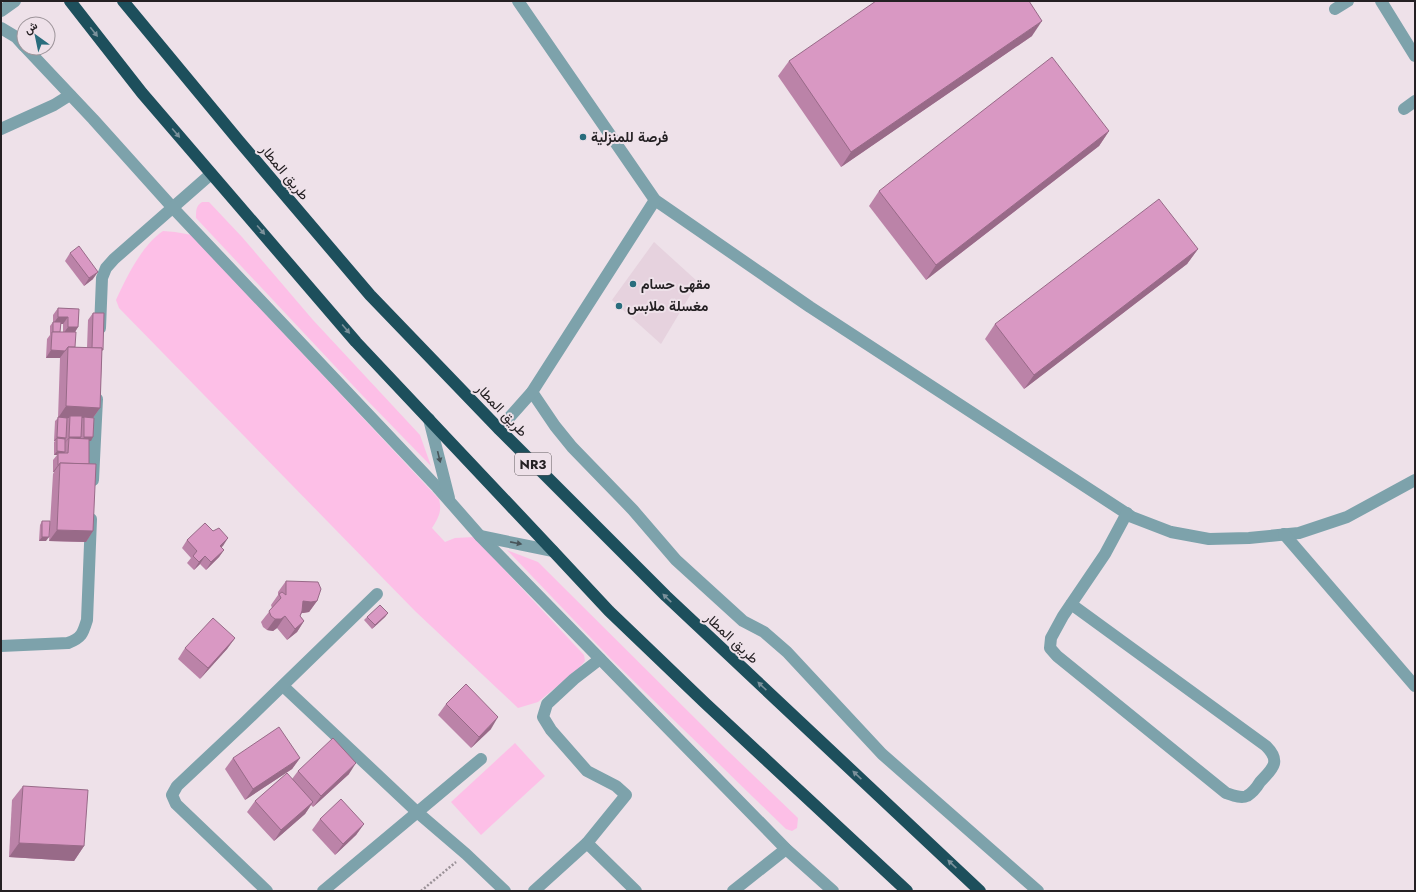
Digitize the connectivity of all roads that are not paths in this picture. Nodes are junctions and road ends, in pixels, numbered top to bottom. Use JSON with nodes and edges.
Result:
{"nodes":[{"id":1,"x":15,"y":1,"type":"edge"},
{"id":2,"x":70,"y":1,"type":"edge"},
{"id":3,"x":123,"y":1,"type":"edge"},
{"id":4,"x":518,"y":1,"type":"edge"},
{"id":5,"x":1348,"y":1,"type":"edge"},
{"id":6,"x":1381,"y":1,"type":"edge"},
{"id":7,"x":1335,"y":9,"type":"dead end"},
{"id":8,"x":1,"y":12,"type":"edge"},
{"id":9,"x":1,"y":28,"type":"edge"},
{"id":10,"x":16,"y":37,"type":"edge"},
{"id":11,"x":33,"y":56,"type":"edge"},
{"id":12,"x":1415,"y":56,"type":"edge"},
{"id":13,"x":70,"y":95,"type":"junction"},
{"id":14,"x":1415,"y":101,"type":"edge"},
{"id":15,"x":1404,"y":109,"type":"dead end"},
{"id":16,"x":1,"y":129,"type":"edge"},
{"id":17,"x":211,"y":174,"type":"junction"},
{"id":18,"x":655,"y":200,"type":"junction"},
{"id":19,"x":173,"y":208,"type":"junction"},
{"id":20,"x":99,"y":341,"type":"edge"},
{"id":21,"x":97,"y":389,"type":"edge"},
{"id":22,"x":532,"y":392,"type":"junction"},
{"id":23,"x":429,"y":419,"type":"junction"},
{"id":24,"x":499,"y":430,"type":"junction"},
{"id":25,"x":1415,"y":480,"type":"edge"},
{"id":26,"x":92,"y":492,"type":"edge"},
{"id":27,"x":449,"y":501,"type":"junction"},
{"id":28,"x":92,"y":508,"type":"edge"},
{"id":29,"x":1126,"y":513,"type":"junction"},
{"id":30,"x":1284,"y":534,"type":"junction"},
{"id":31,"x":480,"y":536,"type":"junction"},
{"id":32,"x":553,"y":551,"type":"junction"},
{"id":33,"x":378,"y":594,"type":"dead end"},
{"id":34,"x":1071,"y":604,"type":"junction"},
{"id":35,"x":1,"y":646,"type":"edge"},
{"id":36,"x":600,"y":659,"type":"junction"},
{"id":37,"x":283,"y":686,"type":"junction"},
{"id":38,"x":1415,"y":686,"type":"edge"},
{"id":39,"x":481,"y":760,"type":"dead end"},
{"id":40,"x":417,"y":812,"type":"junction"},
{"id":41,"x":587,"y":842,"type":"junction"},
{"id":42,"x":786,"y":849,"type":"junction"},
{"id":43,"x":267,"y":891,"type":"edge"},
{"id":44,"x":323,"y":891,"type":"edge"},
{"id":45,"x":505,"y":891,"type":"edge"},
{"id":46,"x":534,"y":891,"type":"edge"},
{"id":47,"x":636,"y":891,"type":"edge"},
{"id":48,"x":733,"y":891,"type":"edge"},
{"id":49,"x":833,"y":891,"type":"edge"},
{"id":50,"x":907,"y":891,"type":"edge"},
{"id":51,"x":980,"y":891,"type":"edge"},
{"id":52,"x":1038,"y":891,"type":"edge"}],
"edges":[{"from":1,"to":8,"type":"street"},
{"from":2,"to":17,"type":"highway","one_way":true},
{"from":3,"to":24,"type":"highway","name":"طريق المطار","number":"NR3"},
{"from":4,"to":18,"type":"street"},
{"from":5,"to":7,"type":"street"},
{"from":6,"to":12,"type":"street"},
{"from":9,"to":10,"type":"street"},
{"from":11,"to":13,"type":"street"},
{"from":13,"to":16,"type":"street"},
{"from":13,"to":19,"type":"street"},
{"from":14,"to":15,"type":"street"},
{"from":17,"to":19,"type":"street"},
{"from":17,"to":23,"type":"highway","one_way":true},
{"from":18,"to":22,"type":"street"},
{"from":18,"to":29,"type":"street"},
{"from":19,"to":20,"type":"street"},
{"from":19,"to":27,"type":"street"},
{"from":21,"to":26,"type":"street"},
{"from":22,"to":24,"type":"street"},
{"from":22,"to":52,"type":"street"},
{"from":23,"to":27,"type":"street","one_way":true},
{"from":23,"to":32,"type":"highway"},
{"from":51,"to":24,"type":"highway","name":"طريق المطار","number":"NR3","one_way":true},
{"from":25,"to":30,"type":"street"},
{"from":27,"to":31,"type":"street"},
{"from":28,"to":35,"type":"street"},
{"from":29,"to":30,"type":"street"},
{"from":29,"to":34,"type":"street"},
{"from":30,"to":38,"type":"street"},
{"from":31,"to":32,"type":"street","one_way":true},
{"from":31,"to":36,"type":"street"},
{"from":32,"to":50,"type":"highway"},
{"from":33,"to":37,"type":"street"},
{"from":34,"to":34,"type":"street"},
{"from":36,"to":41,"type":"street"},
{"from":36,"to":42,"type":"street"},
{"from":37,"to":40,"type":"street"},
{"from":37,"to":43,"type":"street"},
{"from":39,"to":40,"type":"street"},
{"from":40,"to":44,"type":"street"},
{"from":40,"to":45,"type":"street"},
{"from":41,"to":46,"type":"street"},
{"from":41,"to":47,"type":"street"},
{"from":42,"to":48,"type":"street"},
{"from":42,"to":49,"type":"street"}]}
